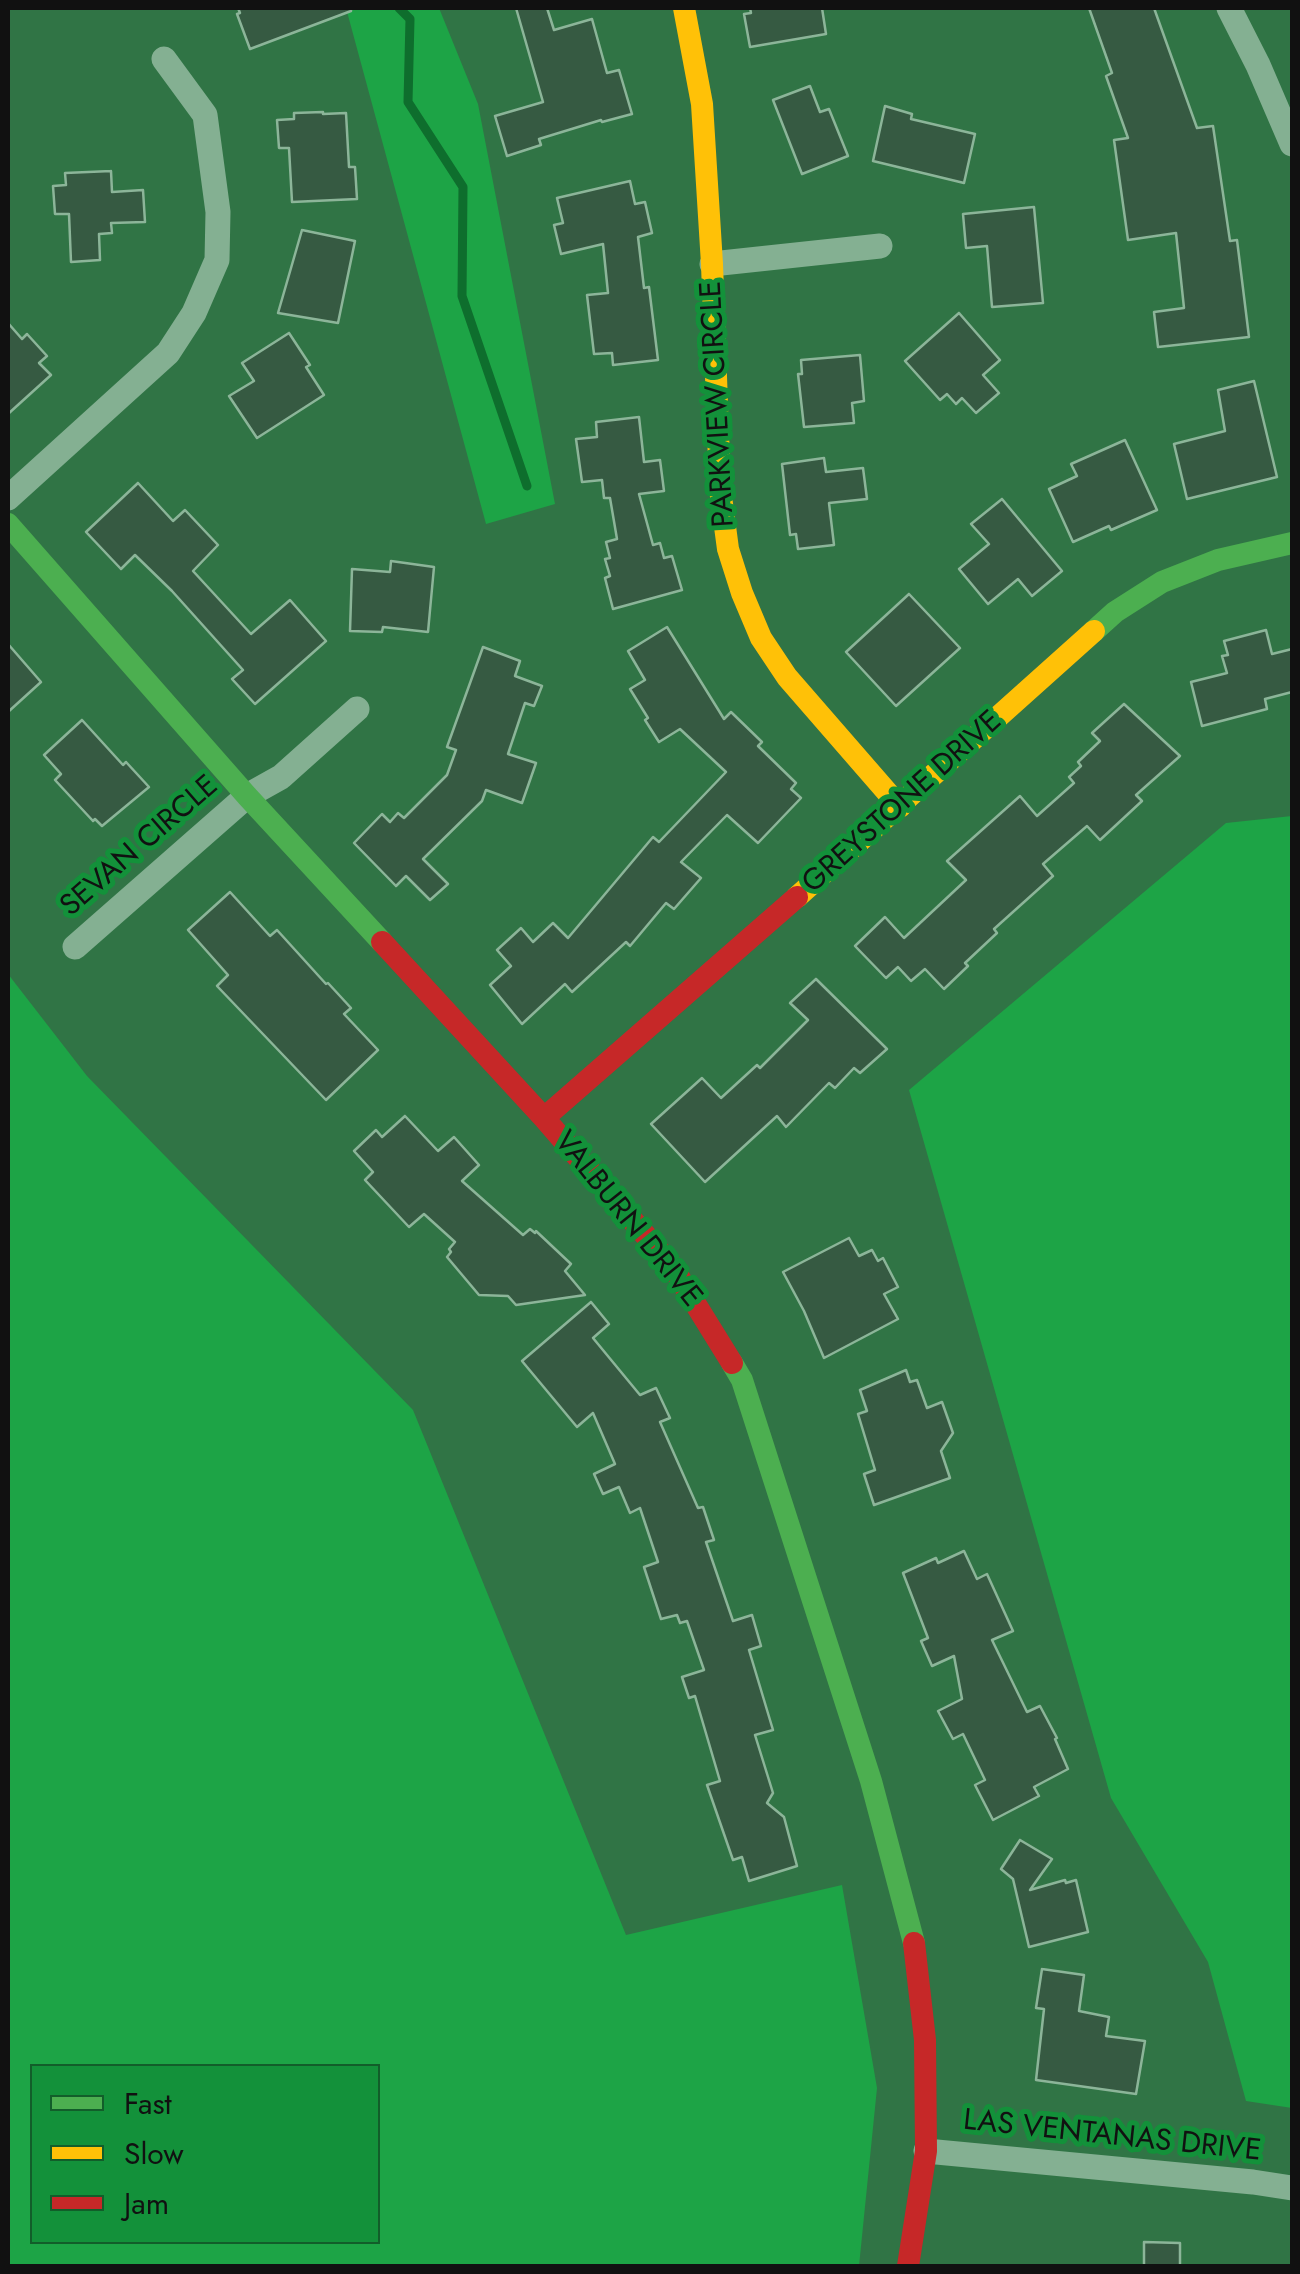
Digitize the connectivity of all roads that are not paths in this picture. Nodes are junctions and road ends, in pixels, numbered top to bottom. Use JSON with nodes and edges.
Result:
{"nodes":[{"id":1,"x":684,"y":8,"type":"edge"},
{"id":2,"x":1228,"y":8,"type":"edge"},
{"id":3,"x":164,"y":60,"type":"dead end"},
{"id":4,"x":1292,"y":144,"type":"edge"},
{"id":5,"x":880,"y":246,"type":"dead end"},
{"id":6,"x":712,"y":264,"type":"junction"},
{"id":7,"x":8,"y":498,"type":"edge"},
{"id":8,"x":8,"y":524,"type":"edge"},
{"id":9,"x":1292,"y":543,"type":"edge"},
{"id":10,"x":357,"y":709,"type":"dead end"},
{"id":11,"x":247,"y":796,"type":"junction"},
{"id":12,"x":900,"y":807,"type":"junction"},
{"id":13,"x":75,"y":947,"type":"dead end"},
{"id":14,"x":544,"y":1118,"type":"junction"},
{"id":15,"x":926,"y":2151,"type":"junction"},
{"id":16,"x":1292,"y":2188,"type":"edge"},
{"id":17,"x":908,"y":2266,"type":"edge"}],
"edges":[{"from":1,"to":6,"type":"street","name":"PARKVIEW CIRCLE"},
{"from":2,"to":4,"type":"street"},
{"from":3,"to":7,"type":"street"},
{"from":5,"to":6,"type":"street"},
{"from":6,"to":12,"type":"street","name":"PARKVIEW CIRCLE"},
{"from":8,"to":11,"type":"street","name":"VALBURN DRIVE"},
{"from":9,"to":12,"type":"street","name":"GREYSTONE DRIVE"},
{"from":10,"to":11,"type":"street","name":"SEVAN CIRCLE"},
{"from":11,"to":13,"type":"street","name":"SEVAN CIRCLE"},
{"from":11,"to":14,"type":"street","name":"VALBURN DRIVE"},
{"from":12,"to":14,"type":"street","name":"GREYSTONE DRIVE"},
{"from":14,"to":15,"type":"street","name":"VALBURN DRIVE"},
{"from":15,"to":16,"type":"street","name":"LAS VENTANAS DRIVE"},
{"from":15,"to":17,"type":"street","name":"VALBURN DRIVE"}]}
